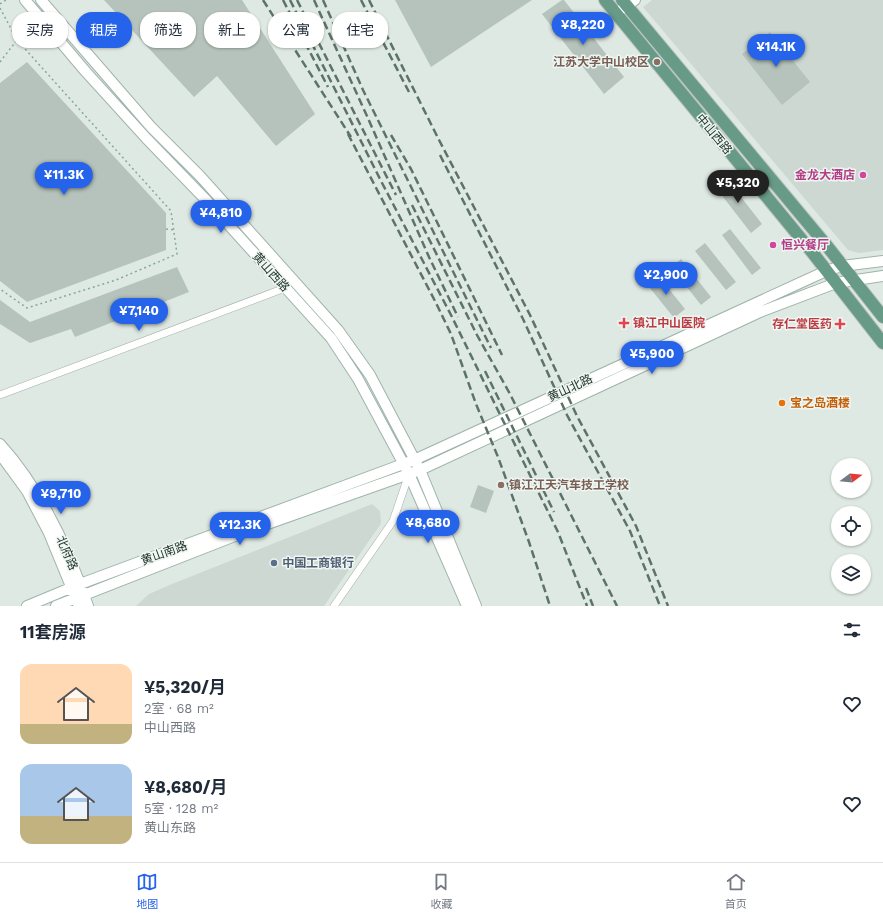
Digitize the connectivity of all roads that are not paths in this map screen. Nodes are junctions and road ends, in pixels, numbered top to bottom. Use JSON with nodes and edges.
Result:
{"nodes":[{"id":1,"x":25,"y":0,"type":"edge"},
{"id":2,"x":41,"y":0,"type":"edge"},
{"id":3,"x":606,"y":0,"type":"edge"},
{"id":4,"x":628,"y":2,"type":"edge"},
{"id":5,"x":615,"y":14,"type":"junction"},
{"id":6,"x":883,"y":261,"type":"edge"},
{"id":7,"x":842,"y":266,"type":"junction"},
{"id":8,"x":826,"y":271,"type":"junction"},
{"id":9,"x":883,"y":276,"type":"edge"},
{"id":10,"x":853,"y":280,"type":"junction"},
{"id":11,"x":836,"y":283,"type":"junction"},
{"id":12,"x":285,"y":288,"type":"junction"},
{"id":13,"x":883,"y":317,"type":"edge"},
{"id":14,"x":883,"y":343,"type":"edge"},
{"id":15,"x":0,"y":395,"type":"edge"},
{"id":16,"x":0,"y":444,"type":"edge"},
{"id":17,"x":0,"y":454,"type":"edge"},
{"id":18,"x":414,"y":460,"type":"junction"},
{"id":19,"x":404,"y":464,"type":"junction"},
{"id":20,"x":420,"y":470,"type":"junction"},
{"id":21,"x":409,"y":474,"type":"junction"},
{"id":22,"x":76,"y":586,"type":"junction"},
{"id":23,"x":79,"y":599,"type":"edge"},
{"id":24,"x":27,"y":606,"type":"edge"},
{"id":25,"x":56,"y":606,"type":"edge"},
{"id":26,"x":88,"y":606,"type":"edge"},
{"id":27,"x":334,"y":606,"type":"edge"},
{"id":28,"x":468,"y":606,"type":"edge"},
{"id":29,"x":476,"y":606,"type":"edge"}],
"edges":[{"from":1,"to":12,"type":"main road","name":"黄山西路"},
{"from":2,"to":18,"type":"main road","name":"黄山西路"},
{"from":3,"to":5,"type":"main road","name":"中山西路"},
{"from":4,"to":5,"type":"main road"},
{"from":4,"to":7,"type":"main road","name":"中山西路"},
{"from":5,"to":8,"type":"main road","name":"中山西路"},
{"from":6,"to":7,"type":"main road","name":"黄山北路"},
{"from":7,"to":8,"type":"main road","name":"黄山北路"},
{"from":7,"to":10,"type":"main road","name":"中山西路"},
{"from":8,"to":11,"type":"main road","name":"中山西路"},
{"from":8,"to":18,"type":"main road","name":"黄山北路"},
{"from":9,"to":10,"type":"main road","name":"黄山北路"},
{"from":10,"to":11,"type":"main road","name":"黄山北路"},
{"from":10,"to":13,"type":"main road","name":"中山西路"},
{"from":11,"to":14,"type":"main road","name":"中山西路"},
{"from":11,"to":20,"type":"main road","name":"黄山北路"},
{"from":12,"to":15,"type":"street"},
{"from":12,"to":19,"type":"main road","name":"黄山西路"},
{"from":16,"to":22,"type":"main road","name":"北府路"},
{"from":17,"to":22,"type":"main road","name":"北府路"},
{"from":18,"to":19,"type":"main road","name":"黄山南路"},
{"from":18,"to":20,"type":"main road","name":"黄山西路"},
{"from":19,"to":21,"type":"main road","name":"黄山西路"},
{"from":19,"to":22,"type":"main road","name":"黄山南路"},
{"from":20,"to":21,"type":"main road","name":"黄山南路"},
{"from":20,"to":29,"type":"main road","name":"黄山西路"},
{"from":21,"to":23,"type":"main road","name":"黄山南路"},
{"from":21,"to":27,"type":"street"},
{"from":21,"to":28,"type":"main road","name":"黄山西路"},
{"from":22,"to":23,"type":"main road","name":"北府路"},
{"from":22,"to":24,"type":"main road","name":"黄山南路"},
{"from":23,"to":25,"type":"main road","name":"黄山南路"},
{"from":23,"to":26,"type":"main road","name":"北府路"}]}
